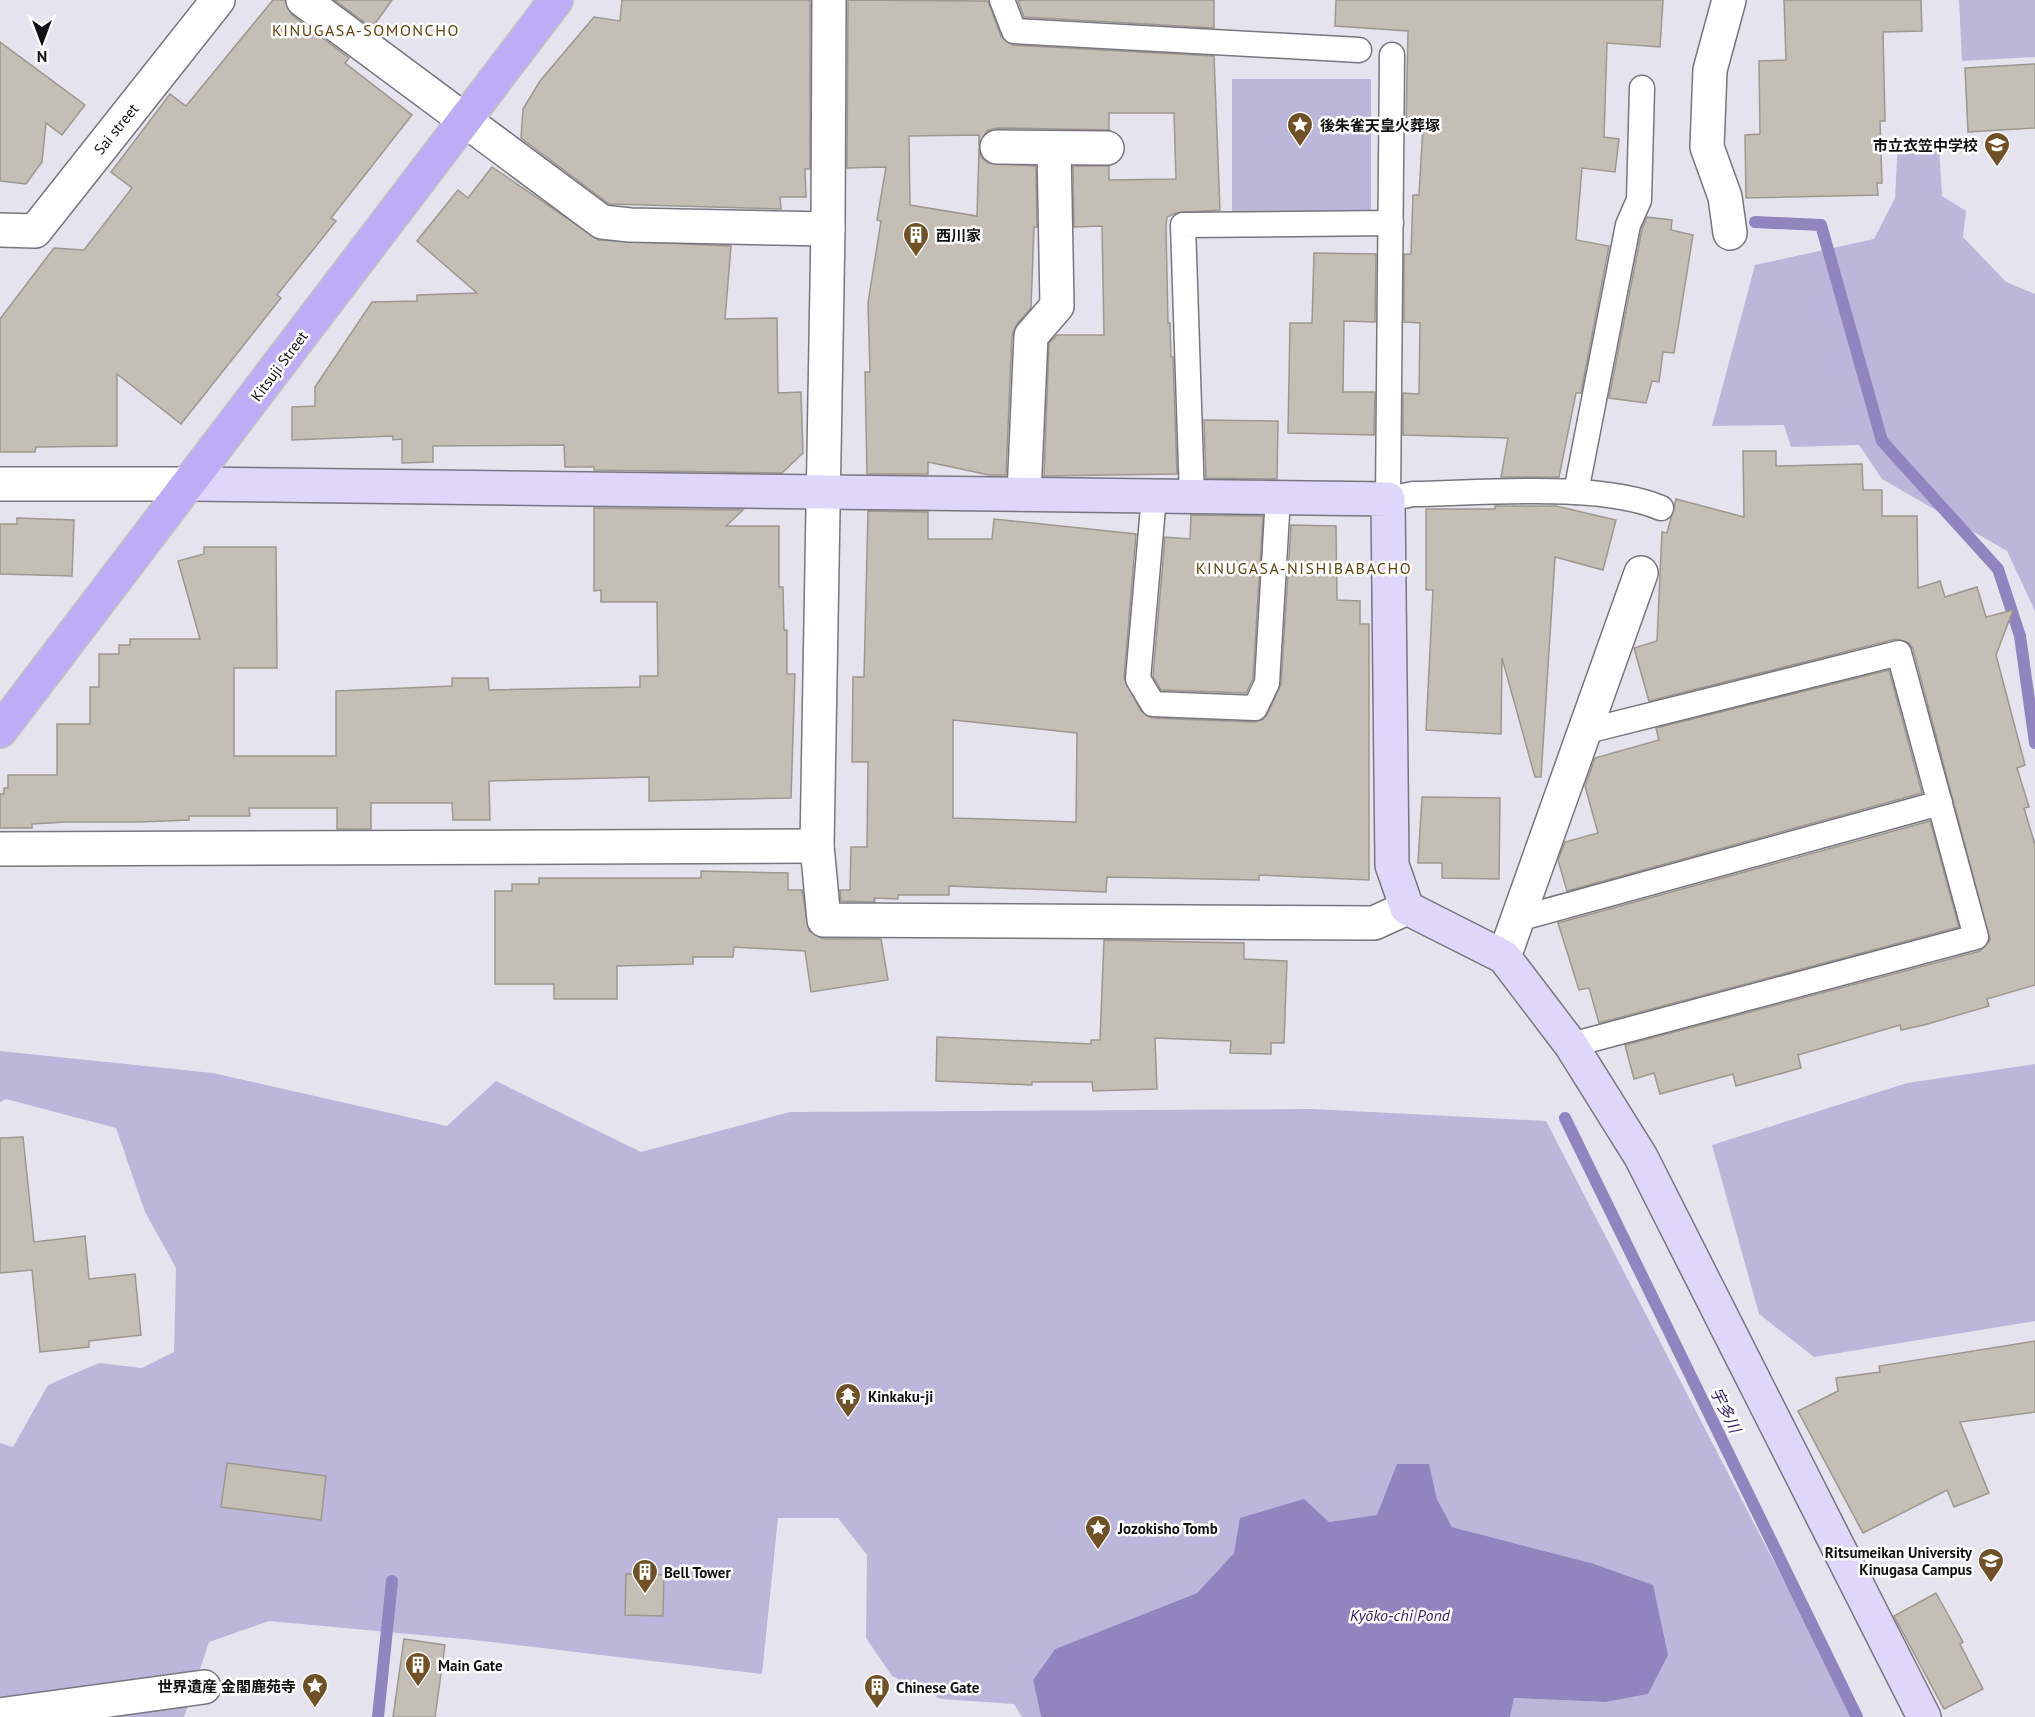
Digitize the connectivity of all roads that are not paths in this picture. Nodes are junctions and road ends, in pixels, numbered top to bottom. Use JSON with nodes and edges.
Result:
{"nodes":[{"id":1,"x":218,"y":0,"type":"edge"},
{"id":2,"x":303,"y":0,"type":"edge"},
{"id":3,"x":556,"y":0,"type":"edge"},
{"id":4,"x":829,"y":0,"type":"edge"},
{"id":5,"x":1002,"y":0,"type":"edge"},
{"id":6,"x":1729,"y":0,"type":"edge"},
{"id":7,"x":1359,"y":50,"type":"dead end"},
{"id":8,"x":1392,"y":56,"type":"dead end"},
{"id":9,"x":1642,"y":88,"type":"dead end"},
{"id":10,"x":463,"y":120,"type":"junction"},
{"id":11,"x":998,"y":147,"type":"dead end"},
{"id":12,"x":1107,"y":147,"type":"dead end"},
{"id":13,"x":1054,"y":148,"type":"junction"},
{"id":14,"x":1391,"y":223,"type":"junction"},
{"id":15,"x":828,"y":229,"type":"junction"},
{"id":16,"x":0,"y":230,"type":"edge"},
{"id":17,"x":1730,"y":233,"type":"dead end"},
{"id":18,"x":0,"y":484,"type":"edge"},
{"id":19,"x":190,"y":484,"type":"junction"},
{"id":20,"x":824,"y":492,"type":"junction"},
{"id":21,"x":1576,"y":492,"type":"junction"},
{"id":22,"x":1024,"y":494,"type":"junction"},
{"id":23,"x":1154,"y":496,"type":"junction"},
{"id":24,"x":1192,"y":496,"type":"junction"},
{"id":25,"x":1278,"y":497,"type":"junction"},
{"id":26,"x":1388,"y":499,"type":"junction"},
{"id":27,"x":1661,"y":508,"type":"dead end"},
{"id":28,"x":1641,"y":573,"type":"dead end"},
{"id":29,"x":0,"y":731,"type":"edge"},
{"id":30,"x":1583,"y":732,"type":"junction"},
{"id":31,"x":1940,"y":803,"type":"junction"},
{"id":32,"x":817,"y":846,"type":"junction"},
{"id":33,"x":0,"y":849,"type":"edge"},
{"id":34,"x":1407,"y":908,"type":"junction"},
{"id":35,"x":1518,"y":919,"type":"junction"},
{"id":36,"x":1504,"y":957,"type":"junction"},
{"id":37,"x":1571,"y":1045,"type":"junction"},
{"id":38,"x":204,"y":1687,"type":"dead end"},
{"id":39,"x":0,"y":1715,"type":"edge"},
{"id":40,"x":1924,"y":1717,"type":"edge"}],
"edges":[{"from":1,"to":16,"type":"street","name":"Sai street"},
{"from":2,"to":10,"type":"street"},
{"from":3,"to":10,"type":"main road","name":"Kitsuji Street"},
{"from":4,"to":15,"type":"street"},
{"from":5,"to":7,"type":"lane"},
{"from":6,"to":17,"type":"street"},
{"from":8,"to":14,"type":"lane"},
{"from":9,"to":21,"type":"lane"},
{"from":10,"to":15,"type":"street"},
{"from":10,"to":19,"type":"main road","name":"Kitsuji Street"},
{"from":11,"to":13,"type":"street"},
{"from":12,"to":13,"type":"street"},
{"from":13,"to":22,"type":"street"},
{"from":14,"to":24,"type":"lane"},
{"from":14,"to":26,"type":"lane"},
{"from":15,"to":20,"type":"street"},
{"from":18,"to":19,"type":"street"},
{"from":19,"to":20,"type":"street"},
{"from":19,"to":29,"type":"main road","name":"Kitsuji Street"},
{"from":20,"to":22,"type":"street"},
{"from":20,"to":32,"type":"street"},
{"from":21,"to":26,"type":"lane"},
{"from":21,"to":27,"type":"lane"},
{"from":22,"to":23,"type":"street"},
{"from":23,"to":24,"type":"street"},
{"from":23,"to":25,"type":"lane"},
{"from":24,"to":25,"type":"street"},
{"from":25,"to":26,"type":"street"},
{"from":26,"to":34,"type":"street"},
{"from":28,"to":30,"type":"street"},
{"from":30,"to":31,"type":"lane"},
{"from":30,"to":35,"type":"street"},
{"from":31,"to":35,"type":"lane"},
{"from":31,"to":37,"type":"lane"},
{"from":32,"to":33,"type":"street"},
{"from":32,"to":34,"type":"street"},
{"from":34,"to":36,"type":"street"},
{"from":35,"to":36,"type":"street"},
{"from":36,"to":37,"type":"street"},
{"from":37,"to":40,"type":"street"},
{"from":38,"to":39,"type":"street"}]}
